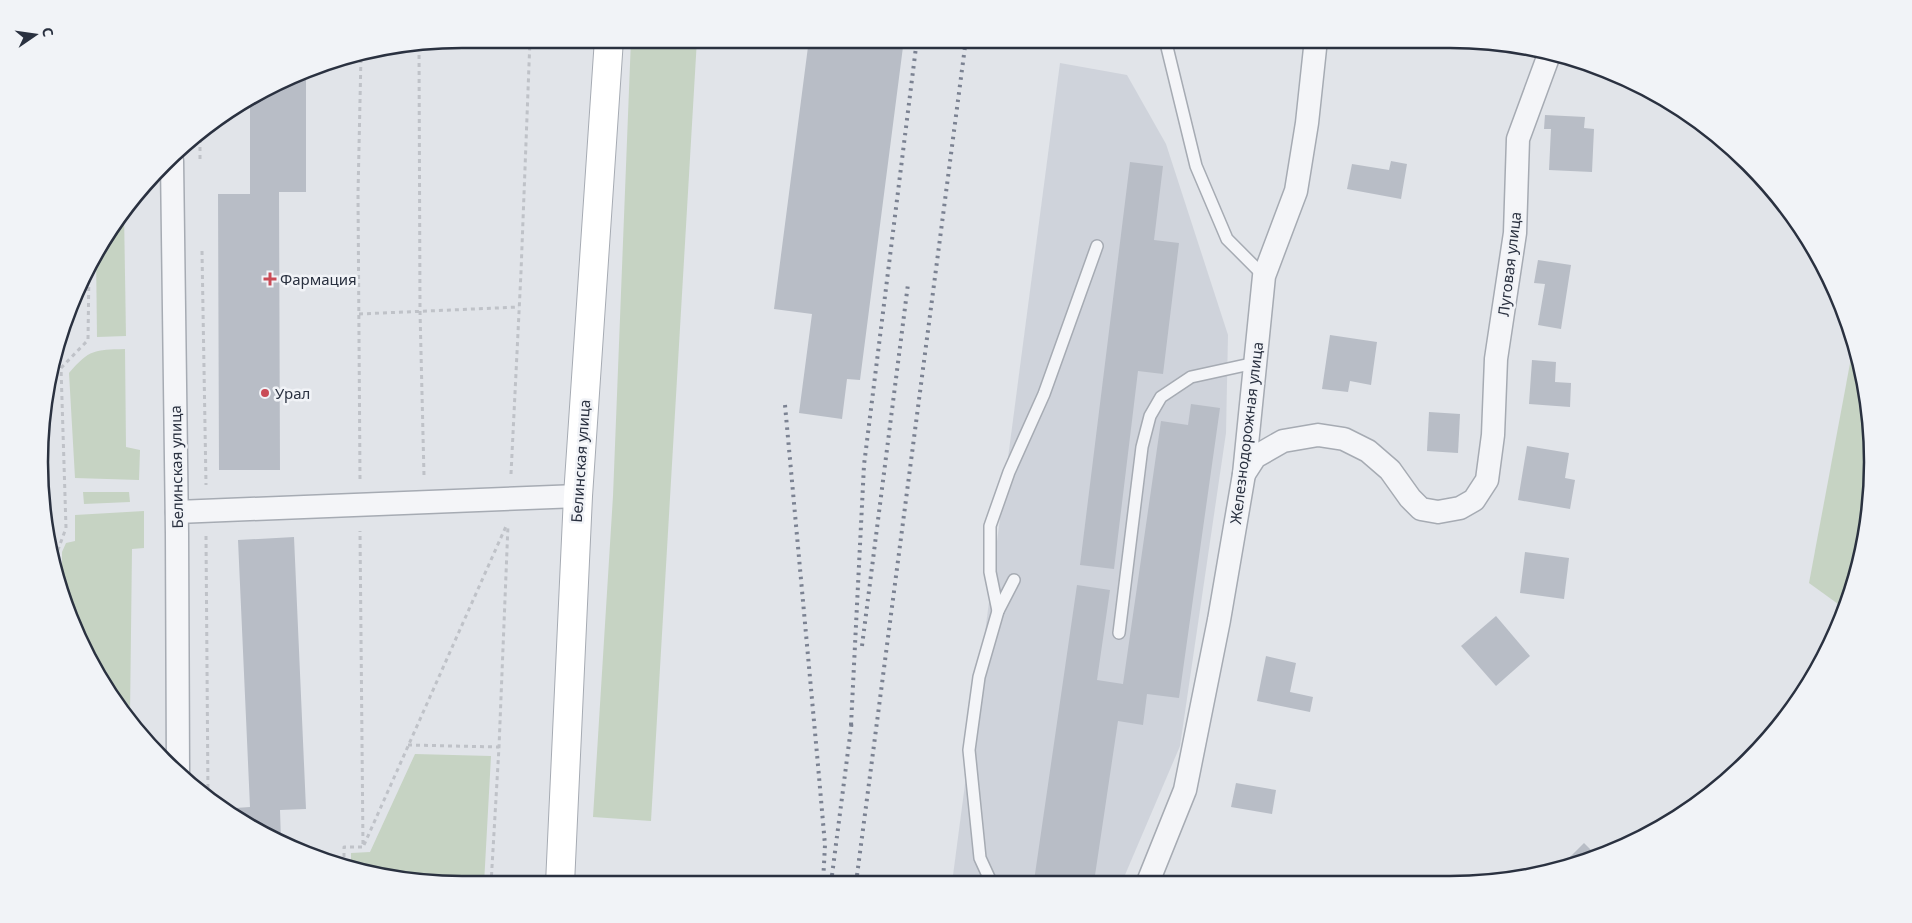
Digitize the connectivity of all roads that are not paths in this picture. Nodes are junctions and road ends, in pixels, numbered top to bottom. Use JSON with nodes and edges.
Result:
{"nodes":[{"id":1,"x":608,"y":48,"type":"edge"},
{"id":2,"x":1167,"y":48,"type":"edge"},
{"id":3,"x":1315,"y":48,"type":"edge"},
{"id":4,"x":1547,"y":59,"type":"edge"},
{"id":5,"x":172,"y":166,"type":"edge"},
{"id":6,"x":1097,"y":246,"type":"dead end"},
{"id":7,"x":1264,"y":276,"type":"junction"},
{"id":8,"x":1255,"y":363,"type":"junction"},
{"id":9,"x":1244,"y":474,"type":"junction"},
{"id":10,"x":578,"y":496,"type":"junction"},
{"id":11,"x":177,"y":512,"type":"junction"},
{"id":12,"x":1014,"y":580,"type":"dead end"},
{"id":13,"x":998,"y":611,"type":"junction"},
{"id":14,"x":1119,"y":633,"type":"dead end"},
{"id":15,"x":178,"y":763,"type":"edge"},
{"id":16,"x":560,"y":876,"type":"edge"},
{"id":17,"x":988,"y":876,"type":"edge"},
{"id":18,"x":1150,"y":876,"type":"edge"}],
"edges":[{"from":1,"to":10,"type":"main road","name":"Белинская улица"},
{"from":2,"to":7,"type":"lane"},
{"from":3,"to":7,"type":"street","name":"Железнодорожная улица"},
{"from":4,"to":9,"type":"street","name":"Луговая улица"},
{"from":5,"to":11,"type":"street","name":"Белинская улица"},
{"from":6,"to":13,"type":"lane"},
{"from":7,"to":8,"type":"street","name":"Железнодорожная улица"},
{"from":8,"to":9,"type":"street","name":"Железнодорожная улица"},
{"from":8,"to":14,"type":"lane"},
{"from":9,"to":18,"type":"street","name":"Железнодорожная улица"},
{"from":10,"to":11,"type":"street"},
{"from":10,"to":16,"type":"main road","name":"Белинская улица"},
{"from":11,"to":15,"type":"street","name":"Белинская улица"},
{"from":12,"to":13,"type":"lane"},
{"from":13,"to":17,"type":"lane"}]}
